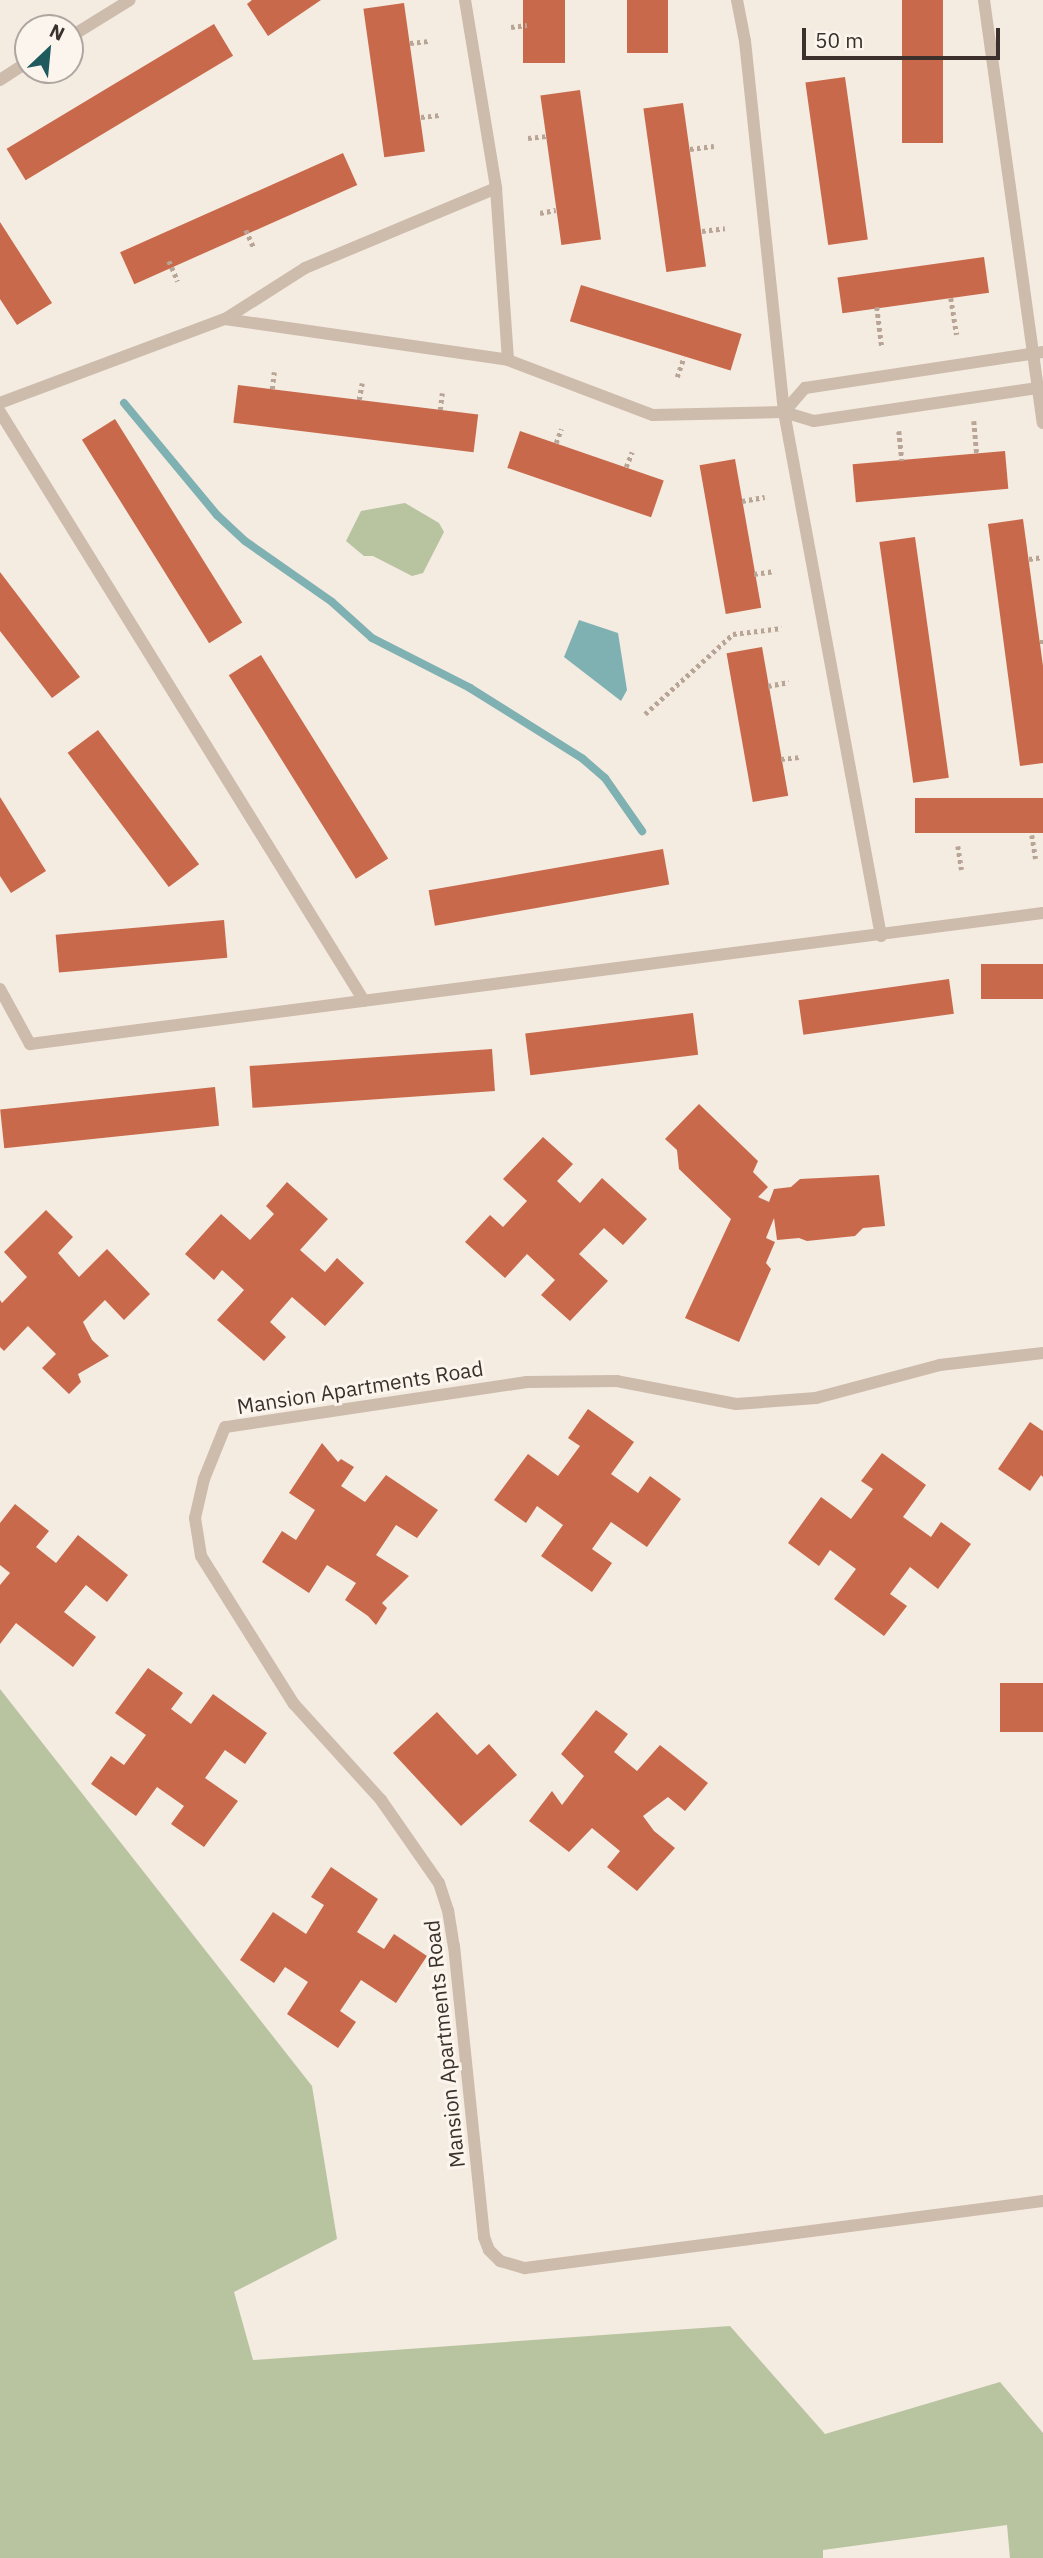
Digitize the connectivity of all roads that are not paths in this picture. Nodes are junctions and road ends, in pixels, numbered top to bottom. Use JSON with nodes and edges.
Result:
{"nodes":[{"id":1,"x":130,"y":0,"type":"edge"},
{"id":2,"x":466,"y":0,"type":"edge"},
{"id":3,"x":737,"y":0,"type":"edge"},
{"id":4,"x":984,"y":0,"type":"edge"},
{"id":5,"x":84,"y":28,"type":"edge"},
{"id":6,"x":496,"y":187,"type":"junction"},
{"id":7,"x":225,"y":319,"type":"junction"},
{"id":8,"x":1038,"y":352,"type":"edge"},
{"id":9,"x":508,"y":360,"type":"junction"},
{"id":10,"x":1040,"y":388,"type":"edge"},
{"id":11,"x":0,"y":403,"type":"edge"},
{"id":12,"x":0,"y":412,"type":"edge"},
{"id":13,"x":784,"y":412,"type":"junction"},
{"id":14,"x":1043,"y":423,"type":"edge"},
{"id":15,"x":1043,"y":913,"type":"edge"},
{"id":16,"x":880,"y":936,"type":"junction"},
{"id":17,"x":0,"y":989,"type":"edge"},
{"id":18,"x":364,"y":1000,"type":"junction"},
{"id":19,"x":1043,"y":1353,"type":"edge"},
{"id":20,"x":1043,"y":2201,"type":"edge"}],
"edges":[{"from":1,"to":5,"type":"lane"},
{"from":2,"to":6,"type":"lane"},
{"from":3,"to":13,"type":"lane"},
{"from":4,"to":8,"type":"lane"},
{"from":6,"to":7,"type":"lane"},
{"from":6,"to":9,"type":"lane"},
{"from":7,"to":9,"type":"lane"},
{"from":7,"to":11,"type":"lane"},
{"from":8,"to":10,"type":"lane"},
{"from":8,"to":13,"type":"lane"},
{"from":9,"to":13,"type":"lane"},
{"from":10,"to":13,"type":"lane"},
{"from":10,"to":14,"type":"lane"},
{"from":12,"to":18,"type":"lane"},
{"from":13,"to":16,"type":"lane"},
{"from":15,"to":16,"type":"lane"},
{"from":16,"to":18,"type":"lane"},
{"from":17,"to":18,"type":"lane"},
{"from":19,"to":20,"type":"lane","name":"Mansion Apartments Road"}]}
